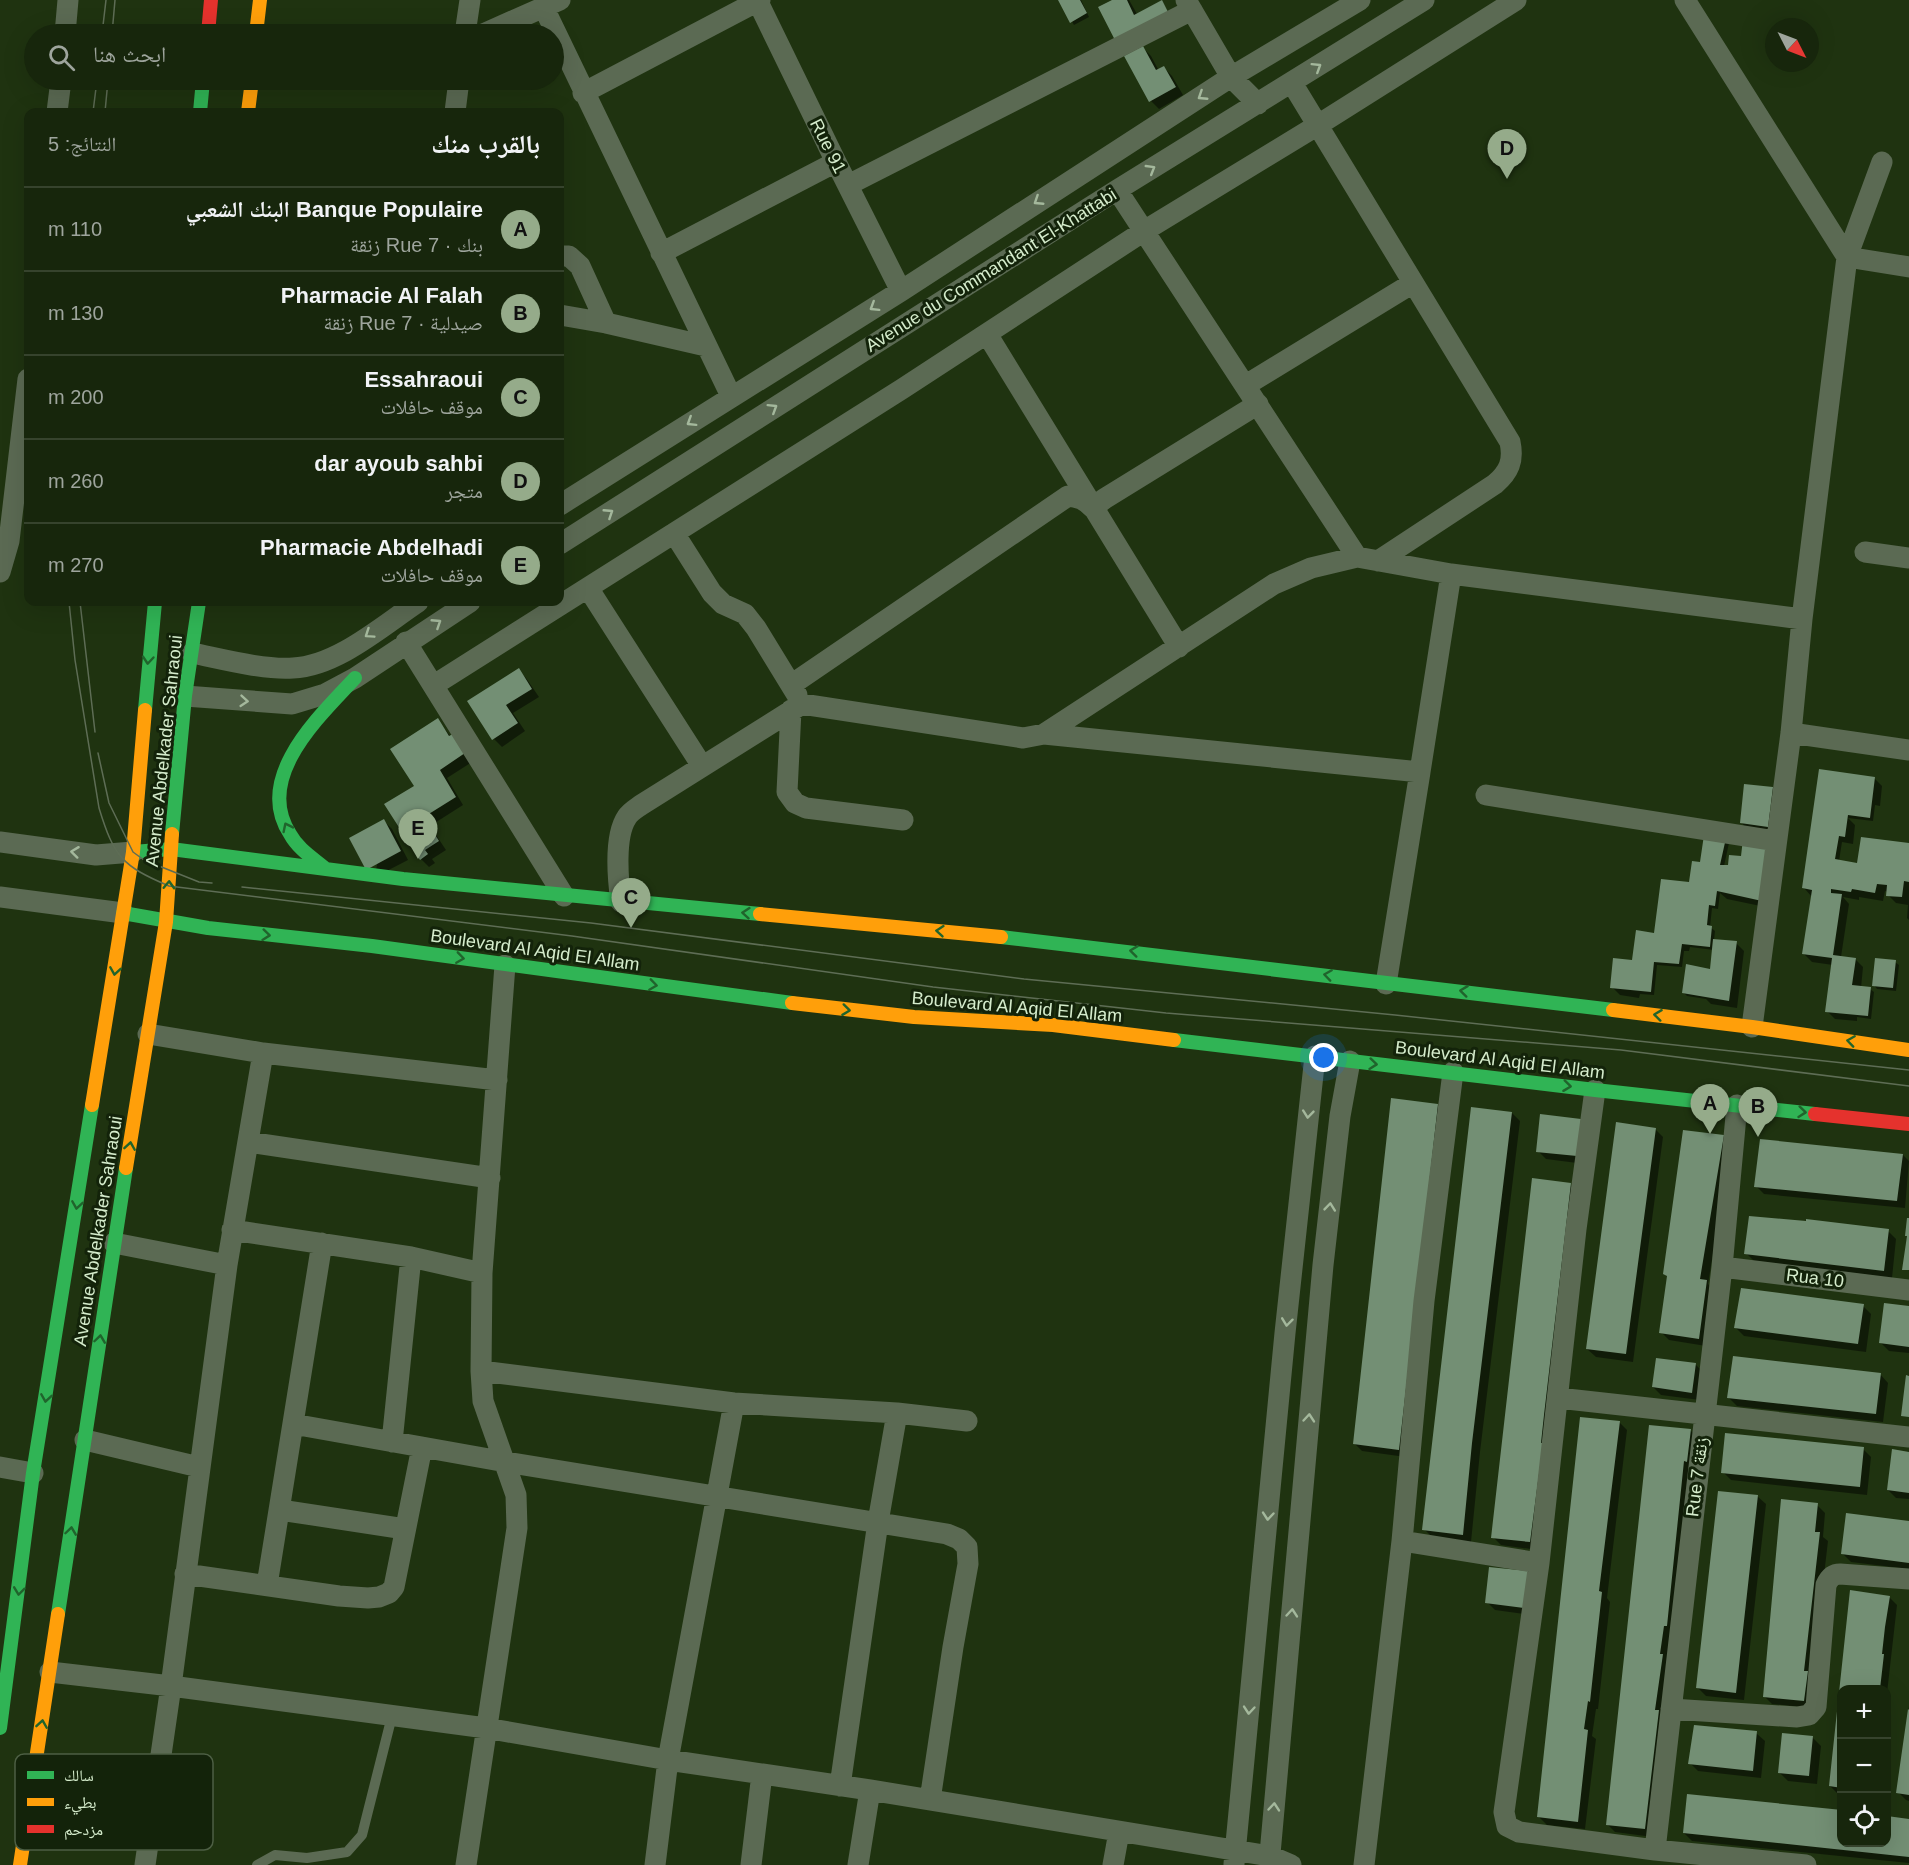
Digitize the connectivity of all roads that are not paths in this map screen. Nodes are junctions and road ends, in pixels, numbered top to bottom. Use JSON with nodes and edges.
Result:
{"nodes":[{"id":1,"x":68,"y":0,"type":"edge"},
{"id":2,"x":211,"y":0,"type":"edge"},
{"id":3,"x":260,"y":0,"type":"edge"},
{"id":4,"x":470,"y":0,"type":"edge"},
{"id":5,"x":758,"y":0,"type":"edge"},
{"id":6,"x":1360,"y":0,"type":"edge"},
{"id":7,"x":1424,"y":0,"type":"edge"},
{"id":8,"x":1516,"y":0,"type":"edge"},
{"id":9,"x":1685,"y":0,"type":"edge"},
{"id":10,"x":551,"y":3,"type":"edge"},
{"id":11,"x":1189,"y":5,"type":"edge"},
{"id":12,"x":66,"y":24,"type":"edge"},
{"id":13,"x":209,"y":24,"type":"edge"},
{"id":14,"x":257,"y":24,"type":"edge"},
{"id":15,"x":466,"y":24,"type":"edge"},
{"id":16,"x":505,"y":24,"type":"edge"},
{"id":17,"x":558,"y":24,"type":"edge"},
{"id":18,"x":564,"y":40,"type":"edge"},
{"id":19,"x":1231,"y":77,"type":"junction"},
{"id":20,"x":1292,"y":83,"type":"junction"},
{"id":21,"x":60,"y":90,"type":"edge"},
{"id":22,"x":203,"y":90,"type":"edge"},
{"id":23,"x":251,"y":90,"type":"edge"},
{"id":24,"x":458,"y":90,"type":"edge"},
{"id":25,"x":583,"y":93,"type":"junction"},
{"id":26,"x":1258,"y":104,"type":"junction"},
{"id":27,"x":58,"y":108,"type":"edge"},
{"id":28,"x":200,"y":108,"type":"edge"},
{"id":29,"x":248,"y":108,"type":"edge"},
{"id":30,"x":456,"y":108,"type":"edge"},
{"id":31,"x":1318,"y":125,"type":"junction"},
{"id":32,"x":836,"y":162,"type":"junction"},
{"id":33,"x":1882,"y":162,"type":"dead end"},
{"id":34,"x":848,"y":185,"type":"junction"},
{"id":35,"x":1117,"y":190,"type":"junction"},
{"id":36,"x":1144,"y":231,"type":"junction"},
{"id":37,"x":661,"y":253,"type":"junction"},
{"id":38,"x":564,"y":256,"type":"edge"},
{"id":39,"x":1847,"y":256,"type":"junction"},
{"id":40,"x":1909,"y":267,"type":"edge"},
{"id":41,"x":1413,"y":283,"type":"junction"},
{"id":42,"x":901,"y":291,"type":"junction"},
{"id":43,"x":564,"y":316,"type":"edge"},
{"id":44,"x":606,"y":323,"type":"junction"},
{"id":45,"x":987,"y":334,"type":"junction"},
{"id":46,"x":706,"y":346,"type":"junction"},
{"id":47,"x":1246,"y":385,"type":"junction"},
{"id":48,"x":731,"y":396,"type":"junction"},
{"id":49,"x":1258,"y":404,"type":"junction"},
{"id":50,"x":24,"y":413,"type":"edge"},
{"id":51,"x":564,"y":502,"type":"edge"},
{"id":52,"x":1093,"y":508,"type":"junction"},
{"id":53,"x":674,"y":533,"type":"junction"},
{"id":54,"x":564,"y":541,"type":"edge"},
{"id":55,"x":1865,"y":552,"type":"dead end"},
{"id":56,"x":1357,"y":557,"type":"junction"},
{"id":57,"x":1909,"y":558,"type":"edge"},
{"id":58,"x":1378,"y":561,"type":"junction"},
{"id":59,"x":0,"y":572,"type":"edge"},
{"id":60,"x":1451,"y":574,"type":"junction"},
{"id":61,"x":588,"y":588,"type":"junction"},
{"id":62,"x":564,"y":603,"type":"edge"},
{"id":63,"x":155,"y":606,"type":"edge"},
{"id":64,"x":198,"y":606,"type":"edge"},
{"id":65,"x":412,"y":606,"type":"edge"},
{"id":66,"x":464,"y":606,"type":"edge"},
{"id":67,"x":560,"y":606,"type":"edge"},
{"id":68,"x":1802,"y":619,"type":"junction"},
{"id":69,"x":406,"y":642,"type":"junction"},
{"id":70,"x":1179,"y":647,"type":"junction"},
{"id":71,"x":192,"y":653,"type":"junction"},
{"id":72,"x":355,"y":678,"type":"junction"},
{"id":73,"x":791,"y":685,"type":"junction"},
{"id":74,"x":434,"y":686,"type":"junction"},
{"id":75,"x":185,"y":696,"type":"junction"},
{"id":76,"x":797,"y":707,"type":"junction"},
{"id":77,"x":1791,"y":733,"type":"junction"},
{"id":78,"x":1044,"y":735,"type":"junction"},
{"id":79,"x":1909,"y":750,"type":"edge"},
{"id":80,"x":702,"y":766,"type":"junction"},
{"id":81,"x":1420,"y":772,"type":"junction"},
{"id":82,"x":1486,"y":795,"type":"dead end"},
{"id":83,"x":903,"y":820,"type":"dead end"},
{"id":84,"x":1776,"y":841,"type":"junction"},
{"id":85,"x":0,"y":842,"type":"edge"},
{"id":86,"x":171,"y":849,"type":"junction"},
{"id":87,"x":133,"y":852,"type":"junction"},
{"id":88,"x":326,"y":869,"type":"junction"},
{"id":89,"x":564,"y":896,"type":"junction"},
{"id":90,"x":0,"y":897,"type":"edge"},
{"id":91,"x":621,"y":902,"type":"junction"},
{"id":92,"x":123,"y":913,"type":"junction"},
{"id":93,"x":166,"y":922,"type":"junction"},
{"id":94,"x":505,"y":965,"type":"junction"},
{"id":95,"x":1386,"y":984,"type":"junction"},
{"id":96,"x":1752,"y":1027,"type":"junction"},
{"id":97,"x":148,"y":1034,"type":"junction"},
{"id":98,"x":1909,"y":1050,"type":"edge"},
{"id":99,"x":263,"y":1053,"type":"junction"},
{"id":100,"x":1315,"y":1056,"type":"junction"},
{"id":101,"x":1350,"y":1061,"type":"junction"},
{"id":102,"x":1453,"y":1072,"type":"junction"},
{"id":103,"x":497,"y":1080,"type":"junction"},
{"id":104,"x":1594,"y":1090,"type":"junction"},
{"id":105,"x":1737,"y":1105,"type":"junction"},
{"id":106,"x":1909,"y":1124,"type":"edge"},
{"id":107,"x":248,"y":1142,"type":"junction"},
{"id":108,"x":490,"y":1178,"type":"junction"},
{"id":109,"x":232,"y":1230,"type":"junction"},
{"id":110,"x":322,"y":1243,"type":"junction"},
{"id":111,"x":114,"y":1244,"type":"junction"},
{"id":112,"x":411,"y":1257,"type":"junction"},
{"id":113,"x":226,"y":1265,"type":"junction"},
{"id":114,"x":1722,"y":1267,"type":"junction"},
{"id":115,"x":482,"y":1273,"type":"junction"},
{"id":116,"x":1909,"y":1290,"type":"edge"},
{"id":117,"x":481,"y":1371,"type":"junction"},
{"id":118,"x":1558,"y":1398,"type":"junction"},
{"id":119,"x":734,"y":1403,"type":"junction"},
{"id":120,"x":897,"y":1413,"type":"junction"},
{"id":121,"x":1705,"y":1413,"type":"junction"},
{"id":122,"x":967,"y":1421,"type":"dead end"},
{"id":123,"x":293,"y":1424,"type":"junction"},
{"id":124,"x":1909,"y":1437,"type":"edge"},
{"id":125,"x":85,"y":1440,"type":"junction"},
{"id":126,"x":392,"y":1442,"type":"junction"},
{"id":127,"x":422,"y":1447,"type":"junction"},
{"id":128,"x":506,"y":1462,"type":"junction"},
{"id":129,"x":0,"y":1467,"type":"edge"},
{"id":130,"x":199,"y":1467,"type":"junction"},
{"id":131,"x":33,"y":1473,"type":"junction"},
{"id":132,"x":716,"y":1498,"type":"junction"},
{"id":133,"x":280,"y":1510,"type":"junction"},
{"id":134,"x":878,"y":1522,"type":"junction"},
{"id":135,"x":405,"y":1529,"type":"junction"},
{"id":136,"x":1402,"y":1541,"type":"junction"},
{"id":137,"x":1539,"y":1563,"type":"junction"},
{"id":138,"x":185,"y":1574,"type":"junction"},
{"id":139,"x":1909,"y":1579,"type":"edge"},
{"id":140,"x":267,"y":1585,"type":"junction"},
{"id":141,"x":50,"y":1672,"type":"junction"},
{"id":142,"x":4,"y":1675,"type":"edge"},
{"id":143,"x":171,"y":1686,"type":"junction"},
{"id":144,"x":1671,"y":1708,"type":"junction"},
{"id":145,"x":392,"y":1716,"type":"junction"},
{"id":146,"x":0,"y":1728,"type":"edge"},
{"id":147,"x":486,"y":1728,"type":"junction"},
{"id":148,"x":37,"y":1754,"type":"edge"},
{"id":149,"x":161,"y":1754,"type":"edge"},
{"id":150,"x":668,"y":1760,"type":"junction"},
{"id":151,"x":762,"y":1774,"type":"junction"},
{"id":152,"x":840,"y":1786,"type":"junction"},
{"id":153,"x":870,"y":1790,"type":"junction"},
{"id":154,"x":930,"y":1800,"type":"junction"},
{"id":155,"x":1119,"y":1832,"type":"junction"},
{"id":156,"x":22,"y":1850,"type":"edge"},
{"id":157,"x":147,"y":1850,"type":"edge"},
{"id":158,"x":1655,"y":1850,"type":"junction"},
{"id":159,"x":1235,"y":1858,"type":"edge"},
{"id":160,"x":1269,"y":1861,"type":"edge"},
{"id":161,"x":20,"y":1865,"type":"edge"},
{"id":162,"x":145,"y":1865,"type":"edge"},
{"id":163,"x":257,"y":1865,"type":"edge"},
{"id":164,"x":466,"y":1865,"type":"edge"},
{"id":165,"x":655,"y":1865,"type":"edge"},
{"id":166,"x":751,"y":1865,"type":"edge"},
{"id":167,"x":858,"y":1865,"type":"edge"},
{"id":168,"x":1113,"y":1865,"type":"edge"},
{"id":169,"x":1291,"y":1865,"type":"edge"},
{"id":170,"x":1364,"y":1865,"type":"edge"},
{"id":171,"x":1806,"y":1865,"type":"edge"}],
"edges":[{"from":1,"to":12,"type":"street"},
{"from":2,"to":13,"type":"main road"},
{"from":3,"to":14,"type":"main road"},
{"from":4,"to":15,"type":"street"},
{"from":5,"to":25,"type":"street"},
{"from":5,"to":32,"type":"street","name":"Rue 91"},
{"from":6,"to":19,"type":"street","name":"Avenue du Commandant El-Khattabi"},
{"from":20,"to":7,"type":"street","name":"Avenue du Commandant El-Khattabi","one_way":true},
{"from":8,"to":31,"type":"street"},
{"from":9,"to":39,"type":"street"},
{"from":10,"to":16,"type":"street"},
{"from":10,"to":17,"type":"street"},
{"from":11,"to":19,"type":"street"},
{"from":11,"to":34,"type":"street"},
{"from":18,"to":25,"type":"street"},
{"from":19,"to":26,"type":"street"},
{"from":19,"to":42,"type":"street","name":"Avenue du Commandant El-Khattabi","one_way":true},
{"from":20,"to":26,"type":"street","name":"Avenue du Commandant El-Khattabi"},
{"from":20,"to":31,"type":"street"},
{"from":21,"to":27,"type":"street"},
{"from":22,"to":28,"type":"main road"},
{"from":23,"to":29,"type":"main road"},
{"from":24,"to":30,"type":"street"},
{"from":25,"to":37,"type":"street"},
{"from":35,"to":26,"type":"street","name":"Avenue du Commandant El-Khattabi","one_way":true},
{"from":31,"to":36,"type":"street"},
{"from":31,"to":41,"type":"street"},
{"from":32,"to":34,"type":"street","name":"Rue 91"},
{"from":32,"to":37,"type":"street"},
{"from":33,"to":39,"type":"street"},
{"from":34,"to":42,"type":"street","name":"Rue 91"},
{"from":35,"to":36,"type":"street"},
{"from":54,"to":35,"type":"street","name":"Avenue du Commandant El-Khattabi","one_way":true},
{"from":36,"to":45,"type":"street"},
{"from":36,"to":47,"type":"street"},
{"from":37,"to":46,"type":"street"},
{"from":38,"to":44,"type":"street"},
{"from":39,"to":40,"type":"street"},
{"from":39,"to":68,"type":"street"},
{"from":41,"to":47,"type":"street"},
{"from":41,"to":58,"type":"street"},
{"from":42,"to":48,"type":"street","name":"Avenue du Commandant El-Khattabi","one_way":true},
{"from":43,"to":44,"type":"street"},
{"from":44,"to":46,"type":"street"},
{"from":45,"to":52,"type":"street"},
{"from":45,"to":53,"type":"street"},
{"from":46,"to":48,"type":"street"},
{"from":47,"to":49,"type":"street"},
{"from":48,"to":51,"type":"street","name":"Avenue du Commandant El-Khattabi","one_way":true},
{"from":49,"to":52,"type":"street"},
{"from":49,"to":56,"type":"street"},
{"from":50,"to":59,"type":"street"},
{"from":52,"to":70,"type":"street"},
{"from":52,"to":73,"type":"street"},
{"from":53,"to":61,"type":"street"},
{"from":53,"to":73,"type":"street"},
{"from":55,"to":57,"type":"street"},
{"from":56,"to":58,"type":"street"},
{"from":56,"to":70,"type":"street"},
{"from":58,"to":60,"type":"street"},
{"from":60,"to":68,"type":"street"},
{"from":60,"to":81,"type":"street"},
{"from":61,"to":62,"type":"street"},
{"from":61,"to":80,"type":"street"},
{"from":63,"to":87,"type":"main road","name":"Avenue Abdelkader Sahraoui","one_way":true},
{"from":64,"to":71,"type":"main road","name":"Avenue Abdelkader Sahraoui"},
{"from":65,"to":71,"type":"street","one_way":true},
{"from":69,"to":66,"type":"street","one_way":true},
{"from":67,"to":74,"type":"street"},
{"from":68,"to":77,"type":"street"},
{"from":69,"to":72,"type":"street"},
{"from":69,"to":74,"type":"street"},
{"from":70,"to":78,"type":"street"},
{"from":71,"to":75,"type":"main road","name":"Avenue Abdelkader Sahraoui"},
{"from":75,"to":72,"type":"street","one_way":true},
{"from":88,"to":72,"type":"main road","one_way":true},
{"from":73,"to":76,"type":"street"},
{"from":74,"to":89,"type":"street"},
{"from":75,"to":86,"type":"main road","name":"Avenue Abdelkader Sahraoui"},
{"from":76,"to":78,"type":"street"},
{"from":76,"to":80,"type":"street"},
{"from":76,"to":83,"type":"street"},
{"from":77,"to":79,"type":"street"},
{"from":77,"to":84,"type":"street"},
{"from":78,"to":81,"type":"street"},
{"from":80,"to":91,"type":"street"},
{"from":81,"to":95,"type":"street"},
{"from":82,"to":84,"type":"street"},
{"from":84,"to":96,"type":"street"},
{"from":87,"to":85,"type":"street","one_way":true},
{"from":86,"to":87,"type":"main road"},
{"from":86,"to":88,"type":"main road"},
{"from":93,"to":86,"type":"main road","name":"Avenue Abdelkader Sahraoui","one_way":true},
{"from":87,"to":92,"type":"main road","name":"Avenue Abdelkader Sahraoui"},
{"from":88,"to":89,"type":"main road"},
{"from":89,"to":91,"type":"main road"},
{"from":90,"to":92,"type":"street"},
{"from":95,"to":91,"type":"main road","one_way":true},
{"from":92,"to":93,"type":"main road","name":"Boulevard Al Aqid El Allam"},
{"from":92,"to":131,"type":"main road","name":"Avenue Abdelkader Sahraoui","one_way":true},
{"from":93,"to":94,"type":"main road","name":"Boulevard Al Aqid El Allam","one_way":true},
{"from":93,"to":97,"type":"main road","name":"Avenue Abdelkader Sahraoui"},
{"from":94,"to":100,"type":"main road","name":"Boulevard Al Aqid El Allam","one_way":true},
{"from":94,"to":103,"type":"street"},
{"from":96,"to":95,"type":"main road","one_way":true},
{"from":98,"to":96,"type":"main road","one_way":true},
{"from":97,"to":99,"type":"street"},
{"from":111,"to":97,"type":"main road","name":"Avenue Abdelkader Sahraoui","one_way":true},
{"from":99,"to":103,"type":"street"},
{"from":99,"to":107,"type":"street"},
{"from":100,"to":101,"type":"main road","name":"Boulevard Al Aqid El Allam"},
{"from":100,"to":159,"type":"street","one_way":true},
{"from":101,"to":102,"type":"main road","name":"Boulevard Al Aqid El Allam","one_way":true},
{"from":160,"to":101,"type":"street","one_way":true},
{"from":102,"to":104,"type":"main road","name":"Boulevard Al Aqid El Allam","one_way":true},
{"from":102,"to":136,"type":"street"},
{"from":103,"to":108,"type":"street"},
{"from":104,"to":105,"type":"main road","name":"Boulevard Al Aqid El Allam"},
{"from":104,"to":118,"type":"street"},
{"from":105,"to":106,"type":"main road","name":"Boulevard Al Aqid El Allam","one_way":true},
{"from":105,"to":114,"type":"street","name":"Rue 7 زنقة"},
{"from":107,"to":108,"type":"street"},
{"from":107,"to":109,"type":"street"},
{"from":108,"to":115,"type":"street"},
{"from":109,"to":110,"type":"street"},
{"from":109,"to":113,"type":"street"},
{"from":110,"to":112,"type":"street"},
{"from":110,"to":123,"type":"street"},
{"from":111,"to":113,"type":"street"},
{"from":125,"to":111,"type":"main road","name":"Avenue Abdelkader Sahraoui","one_way":true},
{"from":112,"to":115,"type":"street"},
{"from":112,"to":126,"type":"street"},
{"from":113,"to":130,"type":"street"},
{"from":114,"to":116,"type":"street","name":"Rua 10"},
{"from":114,"to":121,"type":"street","name":"Rue 7 زنقة"},
{"from":115,"to":117,"type":"street"},
{"from":117,"to":119,"type":"street"},
{"from":117,"to":128,"type":"street"},
{"from":118,"to":121,"type":"street"},
{"from":118,"to":137,"type":"street"},
{"from":119,"to":120,"type":"street"},
{"from":119,"to":132,"type":"street"},
{"from":120,"to":122,"type":"street"},
{"from":120,"to":134,"type":"street"},
{"from":121,"to":124,"type":"street"},
{"from":121,"to":144,"type":"street","name":"Rue 7 زنقة"},
{"from":123,"to":126,"type":"street"},
{"from":123,"to":133,"type":"street"},
{"from":125,"to":130,"type":"street"},
{"from":141,"to":125,"type":"main road","name":"Avenue Abdelkader Sahraoui","one_way":true},
{"from":126,"to":127,"type":"street"},
{"from":127,"to":128,"type":"street"},
{"from":127,"to":135,"type":"street"},
{"from":128,"to":132,"type":"street"},
{"from":128,"to":147,"type":"street"},
{"from":129,"to":131,"type":"street"},
{"from":130,"to":138,"type":"street"},
{"from":131,"to":142,"type":"main road","name":"Avenue Abdelkader Sahraoui","one_way":true},
{"from":132,"to":134,"type":"street"},
{"from":132,"to":150,"type":"street"},
{"from":133,"to":135,"type":"street"},
{"from":133,"to":140,"type":"street"},
{"from":134,"to":152,"type":"street"},
{"from":134,"to":154,"type":"street"},
{"from":135,"to":140,"type":"street"},
{"from":136,"to":137,"type":"street"},
{"from":136,"to":170,"type":"street"},
{"from":137,"to":158,"type":"street"},
{"from":138,"to":140,"type":"street"},
{"from":138,"to":143,"type":"street"},
{"from":139,"to":144,"type":"street"},
{"from":141,"to":143,"type":"street"},
{"from":148,"to":141,"type":"main road","name":"Avenue Abdelkader Sahraoui","one_way":true},
{"from":142,"to":146,"type":"main road","name":"Avenue Abdelkader Sahraoui"},
{"from":143,"to":145,"type":"street"},
{"from":143,"to":149,"type":"street"},
{"from":144,"to":158,"type":"street","name":"Rue 7 زنقة"},
{"from":145,"to":147,"type":"street"},
{"from":145,"to":163,"type":"lane"},
{"from":147,"to":150,"type":"street"},
{"from":147,"to":164,"type":"street"},
{"from":150,"to":151,"type":"street"},
{"from":150,"to":165,"type":"street"},
{"from":151,"to":152,"type":"street"},
{"from":151,"to":166,"type":"street"},
{"from":152,"to":153,"type":"street"},
{"from":153,"to":154,"type":"street"},
{"from":153,"to":167,"type":"street"},
{"from":154,"to":155,"type":"street"},
{"from":155,"to":159,"type":"street"},
{"from":155,"to":168,"type":"street"},
{"from":161,"to":156,"type":"main road","name":"Avenue Abdelkader Sahraoui","one_way":true},
{"from":157,"to":162,"type":"street"},
{"from":158,"to":171,"type":"street"},
{"from":159,"to":160,"type":"street"},
{"from":160,"to":169,"type":"street"}]}
